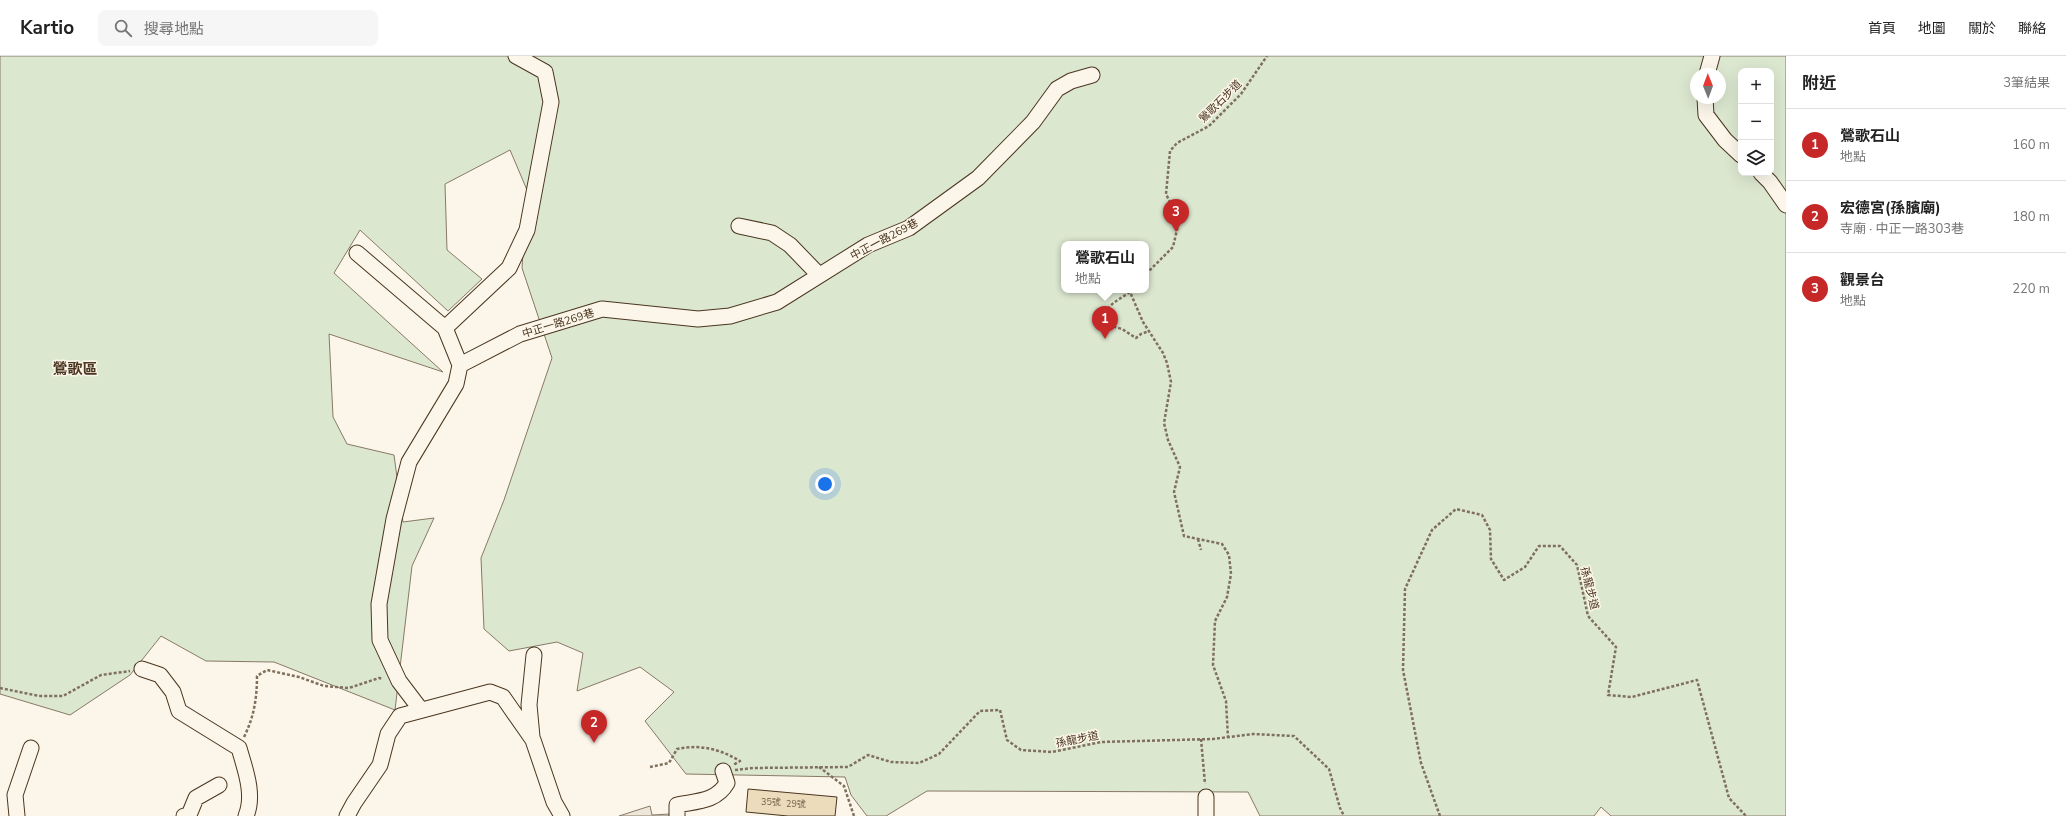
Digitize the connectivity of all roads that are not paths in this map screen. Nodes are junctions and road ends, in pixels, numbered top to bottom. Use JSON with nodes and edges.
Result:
{"nodes":[{"id":1,"x":516,"y":56,"type":"edge"},
{"id":2,"x":1712,"y":56,"type":"edge"},
{"id":3,"x":1709,"y":68,"type":"edge"},
{"id":4,"x":1092,"y":75,"type":"dead end"},
{"id":5,"x":1705,"y":104,"type":"edge"},
{"id":6,"x":1738,"y":152,"type":"edge"},
{"id":7,"x":1764,"y":176,"type":"edge"},
{"id":8,"x":1786,"y":205,"type":"edge"},
{"id":9,"x":739,"y":226,"type":"dead end"},
{"id":10,"x":357,"y":253,"type":"dead end"},
{"id":11,"x":819,"y":275,"type":"junction"},
{"id":12,"x":445,"y":328,"type":"junction"},
{"id":13,"x":460,"y":365,"type":"junction"},
{"id":14,"x":534,"y":655,"type":"dead end"},
{"id":15,"x":142,"y":669,"type":"road end"},
{"id":16,"x":421,"y":710,"type":"junction"},
{"id":17,"x":533,"y":740,"type":"junction"},
{"id":18,"x":31,"y":748,"type":"dead end"},
{"id":19,"x":722,"y":771,"type":"road end"},
{"id":20,"x":219,"y":785,"type":"dead end"},
{"id":21,"x":1206,"y":797,"type":"road end"},
{"id":22,"x":17,"y":816,"type":"edge"},
{"id":23,"x":184,"y":816,"type":"edge"},
{"id":24,"x":246,"y":816,"type":"edge"},
{"id":25,"x":347,"y":816,"type":"edge"},
{"id":26,"x":562,"y":816,"type":"edge"},
{"id":27,"x":677,"y":816,"type":"edge"},
{"id":28,"x":1206,"y":816,"type":"edge"}],
"edges":[{"from":1,"to":12,"type":"street"},
{"from":2,"to":3,"type":"street"},
{"from":4,"to":11,"type":"street","name":"中正一路269巷"},
{"from":5,"to":6,"type":"street"},
{"from":7,"to":8,"type":"street"},
{"from":9,"to":11,"type":"street"},
{"from":10,"to":12,"type":"street"},
{"from":11,"to":13,"type":"street","name":"中正一路269巷"},
{"from":12,"to":13,"type":"street"},
{"from":13,"to":16,"type":"street"},
{"from":14,"to":17,"type":"street"},
{"from":15,"to":24,"type":"street"},
{"from":16,"to":17,"type":"street"},
{"from":16,"to":25,"type":"street"},
{"from":17,"to":26,"type":"street"},
{"from":18,"to":22,"type":"street"},
{"from":19,"to":27,"type":"street"},
{"from":20,"to":23,"type":"street"},
{"from":21,"to":28,"type":"street"}]}
